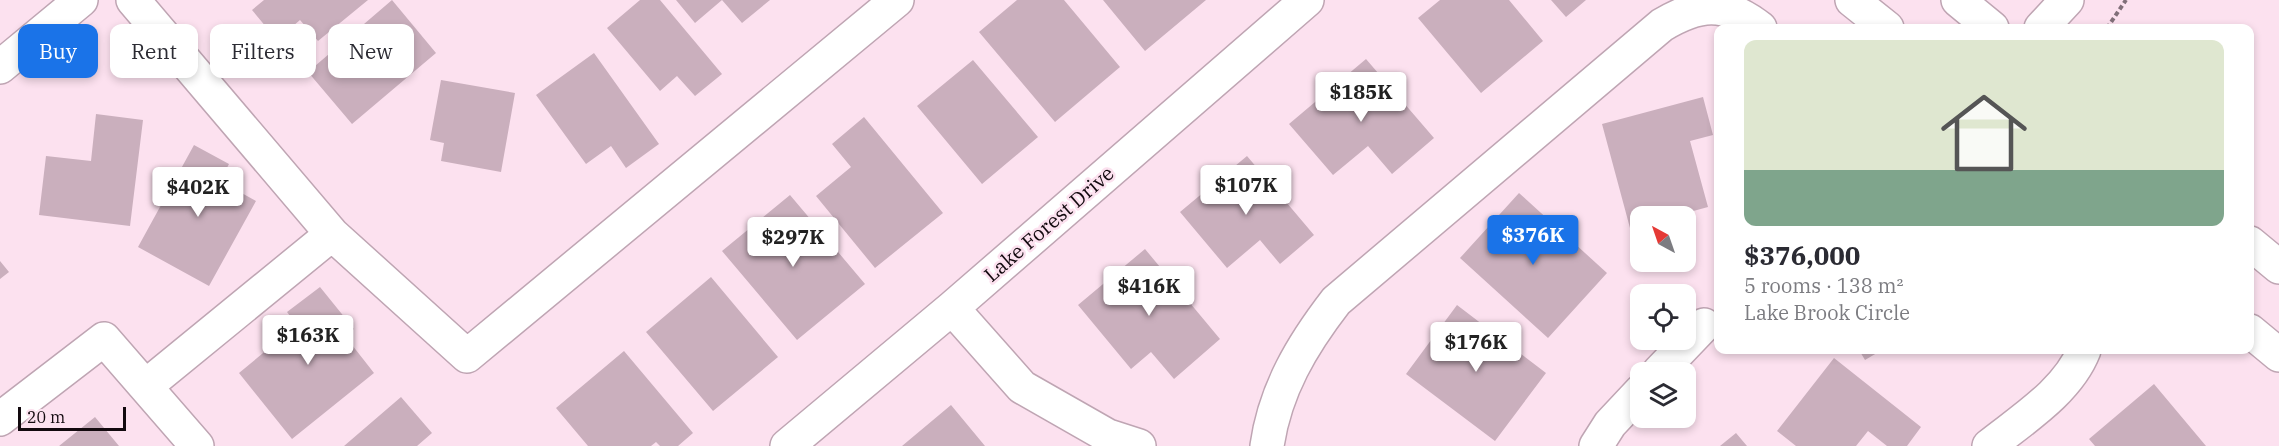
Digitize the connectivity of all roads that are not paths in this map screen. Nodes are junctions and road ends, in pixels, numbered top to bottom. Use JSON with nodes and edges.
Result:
{"nodes":[{"id":1,"x":81,"y":0,"type":"edge"},
{"id":2,"x":133,"y":0,"type":"edge"},
{"id":3,"x":897,"y":0,"type":"edge"},
{"id":4,"x":1307,"y":0,"type":"edge"},
{"id":5,"x":1852,"y":0,"type":"edge"},
{"id":6,"x":1958,"y":0,"type":"edge"},
{"id":7,"x":2067,"y":0,"type":"edge"},
{"id":8,"x":1755,"y":24,"type":"edge"},
{"id":9,"x":1882,"y":24,"type":"edge"},
{"id":10,"x":1987,"y":24,"type":"edge"},
{"id":11,"x":2045,"y":24,"type":"edge"},
{"id":12,"x":0,"y":68,"type":"edge"},
{"id":13,"x":332,"y":234,"type":"junction"},
{"id":14,"x":2254,"y":246,"type":"edge"},
{"id":15,"x":2279,"y":267,"type":"edge"},
{"id":16,"x":952,"y":308,"type":"junction"},
{"id":17,"x":1704,"y":325,"type":"dead end"},
{"id":18,"x":2254,"y":334,"type":"edge"},
{"id":19,"x":2082,"y":354,"type":"edge"},
{"id":20,"x":2279,"y":355,"type":"edge"},
{"id":21,"x":1669,"y":362,"type":"edge"},
{"id":22,"x":146,"y":387,"type":"junction"},
{"id":23,"x":1630,"y":403,"type":"edge"},
{"id":24,"x":0,"y":419,"type":"edge"},
{"id":25,"x":197,"y":446,"type":"edge"},
{"id":26,"x":788,"y":446,"type":"edge"},
{"id":27,"x":1139,"y":446,"type":"edge"},
{"id":28,"x":1268,"y":446,"type":"edge"},
{"id":29,"x":1596,"y":446,"type":"edge"},
{"id":30,"x":1989,"y":446,"type":"edge"}],
"edges":[{"from":1,"to":12,"type":"street"},
{"from":2,"to":13,"type":"street"},
{"from":3,"to":13,"type":"street"},
{"from":4,"to":16,"type":"street","name":"Lake Forest Drive"},
{"from":5,"to":9,"type":"street"},
{"from":6,"to":10,"type":"street"},
{"from":7,"to":11,"type":"street"},
{"from":8,"to":28,"type":"street"},
{"from":13,"to":22,"type":"street"},
{"from":14,"to":15,"type":"street"},
{"from":16,"to":26,"type":"street","name":"Lake Forest Drive"},
{"from":16,"to":27,"type":"street"},
{"from":17,"to":21,"type":"street"},
{"from":18,"to":20,"type":"street"},
{"from":19,"to":30,"type":"street"},
{"from":22,"to":24,"type":"street"},
{"from":22,"to":25,"type":"street"},
{"from":23,"to":29,"type":"street"}]}
